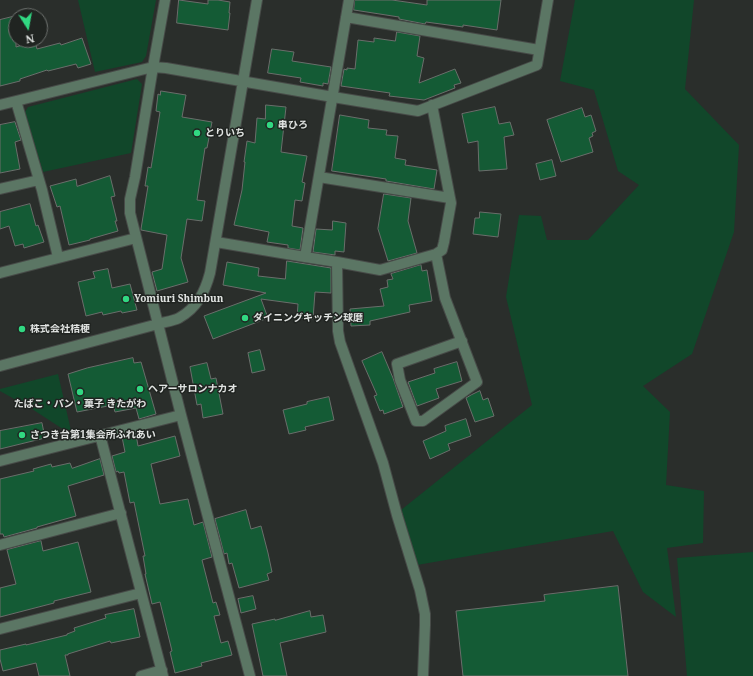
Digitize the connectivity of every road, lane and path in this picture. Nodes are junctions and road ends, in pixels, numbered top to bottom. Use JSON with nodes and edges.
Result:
{"nodes":[{"id":1,"x":165,"y":0,"type":"edge"},
{"id":2,"x":257,"y":0,"type":"edge"},
{"id":3,"x":349,"y":0,"type":"edge"},
{"id":4,"x":548,"y":0,"type":"edge"},
{"id":5,"x":346,"y":17,"type":"junction"},
{"id":6,"x":539,"y":50,"type":"junction"},
{"id":7,"x":153,"y":67,"type":"junction"},
{"id":8,"x":243,"y":81,"type":"junction"},
{"id":9,"x":333,"y":97,"type":"junction"},
{"id":10,"x":16,"y":101,"type":"junction"},
{"id":11,"x":0,"y":105,"type":"edge"},
{"id":12,"x":432,"y":105,"type":"junction"},
{"id":13,"x":319,"y":177,"type":"junction"},
{"id":14,"x":39,"y":180,"type":"junction"},
{"id":15,"x":0,"y":189,"type":"edge"},
{"id":16,"x":450,"y":198,"type":"junction"},
{"id":17,"x":136,"y":238,"type":"junction"},
{"id":18,"x":216,"y":242,"type":"junction"},
{"id":19,"x":436,"y":254,"type":"junction"},
{"id":20,"x":58,"y":257,"type":"junction"},
{"id":21,"x":305,"y":257,"type":"junction"},
{"id":22,"x":337,"y":262,"type":"junction"},
{"id":23,"x":0,"y":273,"type":"edge"},
{"id":24,"x":158,"y":324,"type":"junction"},
{"id":25,"x":462,"y":341,"type":"junction"},
{"id":26,"x":0,"y":366,"type":"edge"},
{"id":27,"x":181,"y":415,"type":"junction"},
{"id":28,"x":100,"y":435,"type":"junction"},
{"id":29,"x":0,"y":461,"type":"edge"},
{"id":30,"x":121,"y":513,"type":"junction"},
{"id":31,"x":0,"y":545,"type":"edge"},
{"id":32,"x":141,"y":593,"type":"junction"},
{"id":33,"x":0,"y":629,"type":"edge"},
{"id":34,"x":163,"y":673,"type":"edge"},
{"id":35,"x":140,"y":676,"type":"edge"},
{"id":36,"x":250,"y":676,"type":"edge"},
{"id":37,"x":423,"y":676,"type":"edge"}],
"edges":[{"from":1,"to":7,"type":"street"},
{"from":2,"to":8,"type":"street"},
{"from":3,"to":5,"type":"street"},
{"from":4,"to":6,"type":"street"},
{"from":5,"to":6,"type":"street"},
{"from":5,"to":9,"type":"street"},
{"from":6,"to":12,"type":"street"},
{"from":7,"to":8,"type":"street"},
{"from":7,"to":10,"type":"street"},
{"from":7,"to":17,"type":"street"},
{"from":8,"to":9,"type":"street"},
{"from":8,"to":18,"type":"street"},
{"from":9,"to":12,"type":"street"},
{"from":9,"to":13,"type":"street"},
{"from":10,"to":11,"type":"street"},
{"from":10,"to":14,"type":"street"},
{"from":12,"to":16,"type":"street"},
{"from":13,"to":16,"type":"street"},
{"from":13,"to":21,"type":"street"},
{"from":14,"to":15,"type":"street"},
{"from":14,"to":20,"type":"street"},
{"from":16,"to":19,"type":"street"},
{"from":17,"to":20,"type":"street"},
{"from":17,"to":24,"type":"street"},
{"from":18,"to":21,"type":"street"},
{"from":18,"to":24,"type":"street"},
{"from":19,"to":22,"type":"street"},
{"from":19,"to":25,"type":"street"},
{"from":20,"to":23,"type":"street"},
{"from":21,"to":22,"type":"street"},
{"from":22,"to":37,"type":"street"},
{"from":24,"to":26,"type":"street"},
{"from":24,"to":27,"type":"street"},
{"from":25,"to":25,"type":"street"},
{"from":27,"to":28,"type":"street"},
{"from":27,"to":36,"type":"street"},
{"from":28,"to":29,"type":"street"},
{"from":28,"to":30,"type":"street"},
{"from":30,"to":31,"type":"street"},
{"from":30,"to":32,"type":"street"},
{"from":32,"to":33,"type":"street"},
{"from":32,"to":34,"type":"street"},
{"from":34,"to":35,"type":"street"}]}
